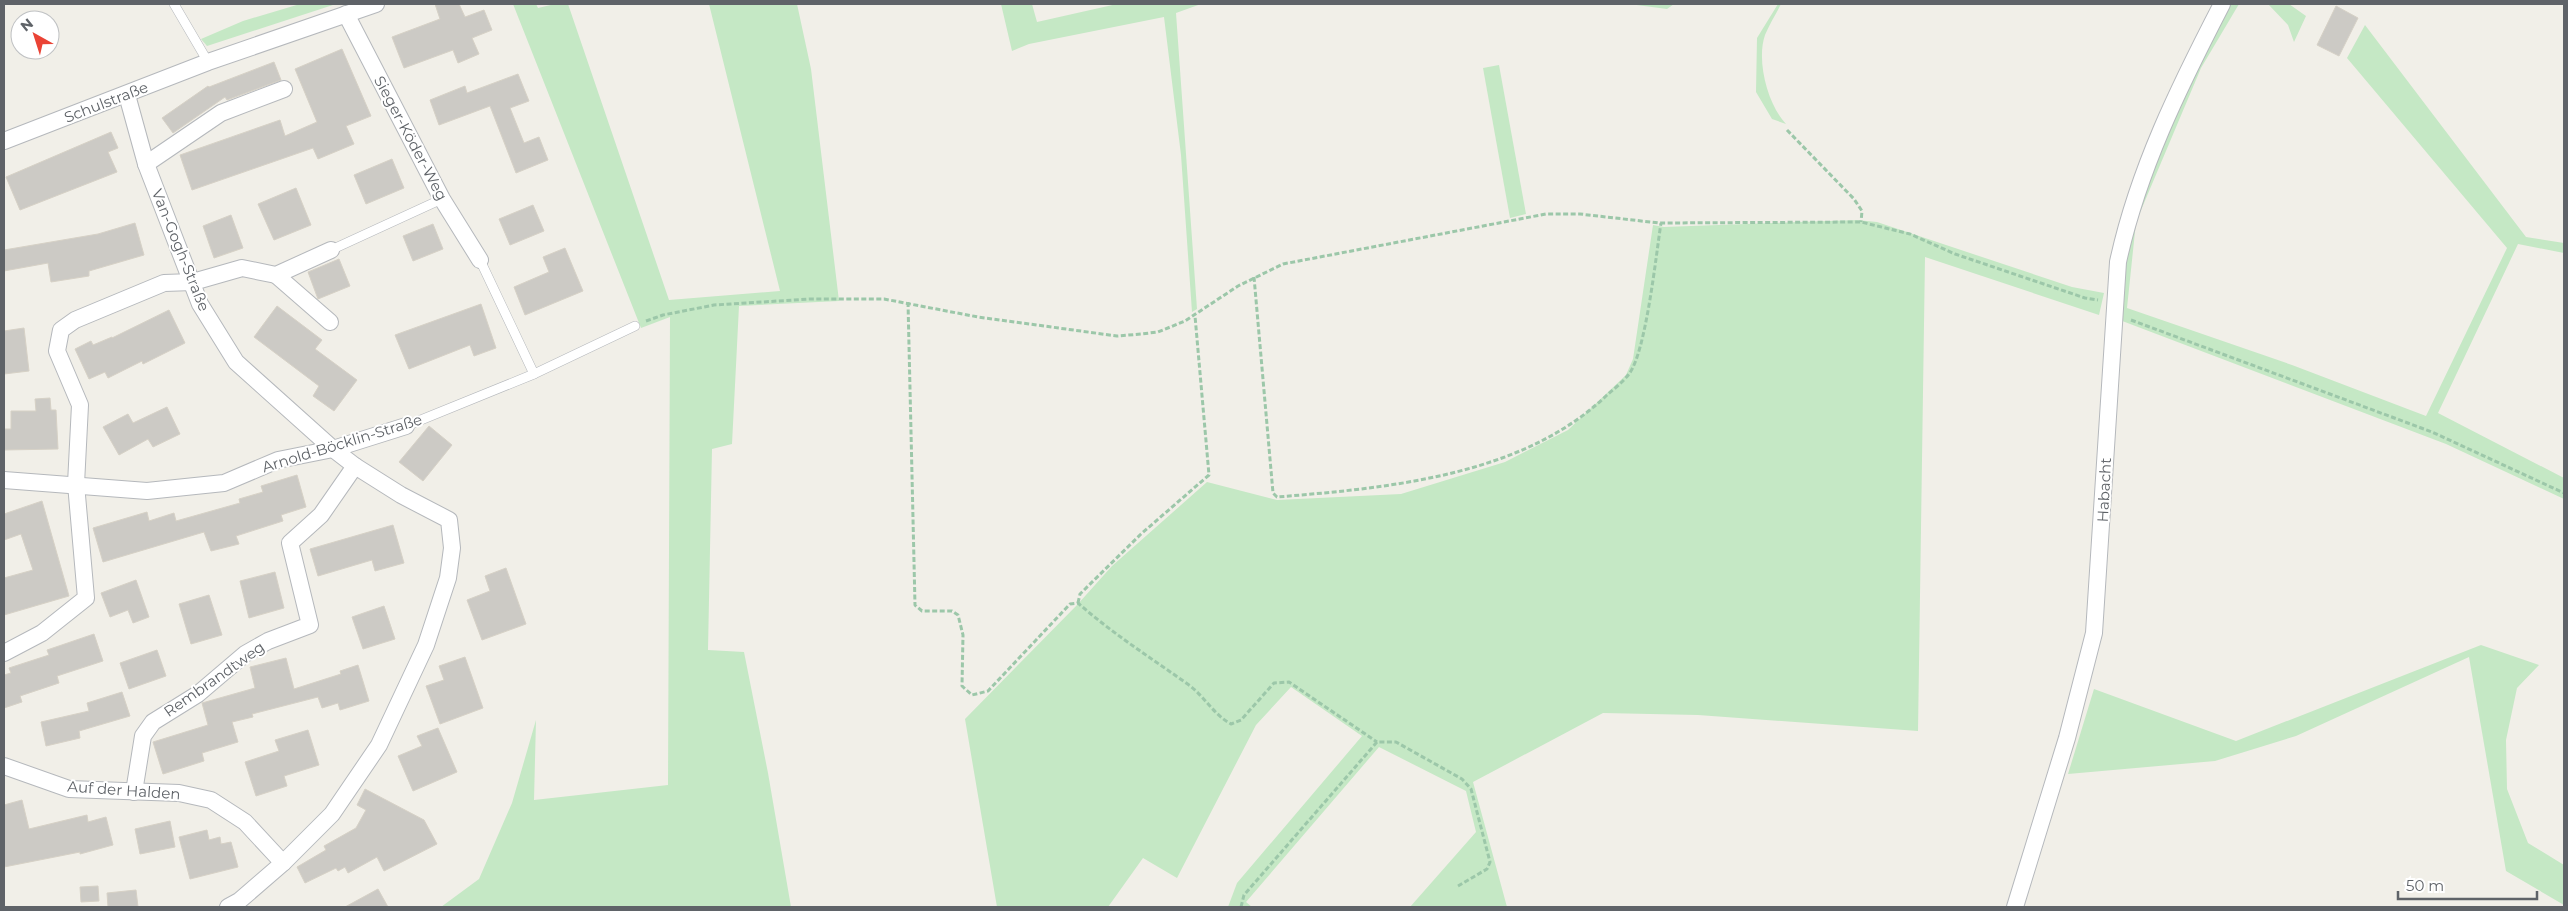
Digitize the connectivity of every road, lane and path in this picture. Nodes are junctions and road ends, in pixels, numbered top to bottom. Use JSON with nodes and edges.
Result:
{"nodes":[{"id":1,"x":174,"y":4,"type":"edge"},
{"id":2,"x":376,"y":4,"type":"edge"},
{"id":3,"x":2222,"y":4,"type":"edge"},
{"id":4,"x":346,"y":14,"type":"junction"},
{"id":5,"x":208,"y":62,"type":"junction"},
{"id":6,"x":284,"y":89,"type":"dead end"},
{"id":7,"x":127,"y":95,"type":"junction"},
{"id":8,"x":1788,"y":130,"type":"dead end"},
{"id":9,"x":4,"y":142,"type":"edge"},
{"id":10,"x":146,"y":164,"type":"junction"},
{"id":11,"x":442,"y":199,"type":"junction"},
{"id":12,"x":1861,"y":222,"type":"junction"},
{"id":13,"x":1661,"y":223,"type":"junction"},
{"id":14,"x":330,"y":250,"type":"joint"},
{"id":15,"x":480,"y":260,"type":"joint"},
{"id":16,"x":276,"y":275,"type":"junction"},
{"id":17,"x":1254,"y":277,"type":"junction"},
{"id":18,"x":193,"y":282,"type":"junction"},
{"id":19,"x":908,"y":302,"type":"junction"},
{"id":20,"x":2114,"y":309,"type":"junction"},
{"id":21,"x":1194,"y":316,"type":"junction"},
{"id":22,"x":330,"y":322,"type":"dead end"},
{"id":23,"x":635,"y":326,"type":"joint"},
{"id":24,"x":534,"y":374,"type":"junction"},
{"id":25,"x":406,"y":426,"type":"joint"},
{"id":26,"x":333,"y":449,"type":"junction"},
{"id":27,"x":355,"y":466,"type":"junction"},
{"id":28,"x":4,"y":480,"type":"edge"},
{"id":29,"x":76,"y":484,"type":"junction"},
{"id":30,"x":2564,"y":493,"type":"edge"},
{"id":31,"x":1078,"y":603,"type":"junction"},
{"id":32,"x":4,"y":653,"type":"edge"},
{"id":33,"x":1377,"y":742,"type":"junction"},
{"id":34,"x":5,"y":771,"type":"edge"},
{"id":35,"x":134,"y":792,"type":"junction"},
{"id":36,"x":283,"y":863,"type":"junction"},
{"id":37,"x":1458,"y":886,"type":"dead end"},
{"id":38,"x":228,"y":907,"type":"edge"},
{"id":39,"x":1241,"y":907,"type":"edge"},
{"id":40,"x":2015,"y":907,"type":"edge"}],
"edges":[{"from":1,"to":5,"type":"lane"},
{"from":2,"to":4,"type":"street","name":"Schulstraße"},
{"from":3,"to":20,"type":"street","name":"Habacht"},
{"from":4,"to":5,"type":"street","name":"Schulstraße"},
{"from":4,"to":11,"type":"street","name":"Sieger-Köder-Weg"},
{"from":5,"to":7,"type":"street","name":"Schulstraße"},
{"from":6,"to":10,"type":"street"},
{"from":7,"to":9,"type":"street","name":"Schulstraße"},
{"from":7,"to":10,"type":"street","name":"Van-Gogh-Straße"},
{"from":8,"to":12,"type":"path"},
{"from":10,"to":18,"type":"street","name":"Van-Gogh-Straße"},
{"from":11,"to":14,"type":"lane"},
{"from":11,"to":15,"type":"street","name":"Sieger-Köder-Weg"},
{"from":12,"to":13,"type":"path"},
{"from":12,"to":20,"type":"path"},
{"from":13,"to":17,"type":"path"},
{"from":13,"to":17,"type":"path"},
{"from":14,"to":16,"type":"street"},
{"from":15,"to":24,"type":"lane"},
{"from":16,"to":18,"type":"street"},
{"from":16,"to":22,"type":"street"},
{"from":17,"to":21,"type":"path"},
{"from":18,"to":26,"type":"street","name":"Van-Gogh-Straße"},
{"from":18,"to":29,"type":"street"},
{"from":19,"to":21,"type":"path"},
{"from":19,"to":23,"type":"path"},
{"from":19,"to":31,"type":"path"},
{"from":20,"to":30,"type":"path"},
{"from":20,"to":40,"type":"street","name":"Habacht"},
{"from":21,"to":31,"type":"path"},
{"from":23,"to":24,"type":"lane","name":"Arnold-Böcklin-Straße"},
{"from":24,"to":25,"type":"lane","name":"Arnold-Böcklin-Straße"},
{"from":25,"to":26,"type":"street","name":"Arnold-Böcklin-Straße"},
{"from":26,"to":27,"type":"street","name":"Van-Gogh-Straße"},
{"from":26,"to":29,"type":"street","name":"Arnold-Böcklin-Straße"},
{"from":27,"to":35,"type":"street","name":"Rembrandtweg"},
{"from":27,"to":36,"type":"street","name":"Van-Gogh-Straße"},
{"from":28,"to":29,"type":"street","name":"Arnold-Böcklin-Straße"},
{"from":29,"to":32,"type":"street"},
{"from":31,"to":33,"type":"path"},
{"from":33,"to":37,"type":"path"},
{"from":33,"to":39,"type":"path"},
{"from":34,"to":35,"type":"street","name":"Auf der Halden"},
{"from":35,"to":36,"type":"street","name":"Auf der Halden"},
{"from":36,"to":38,"type":"street"}]}
